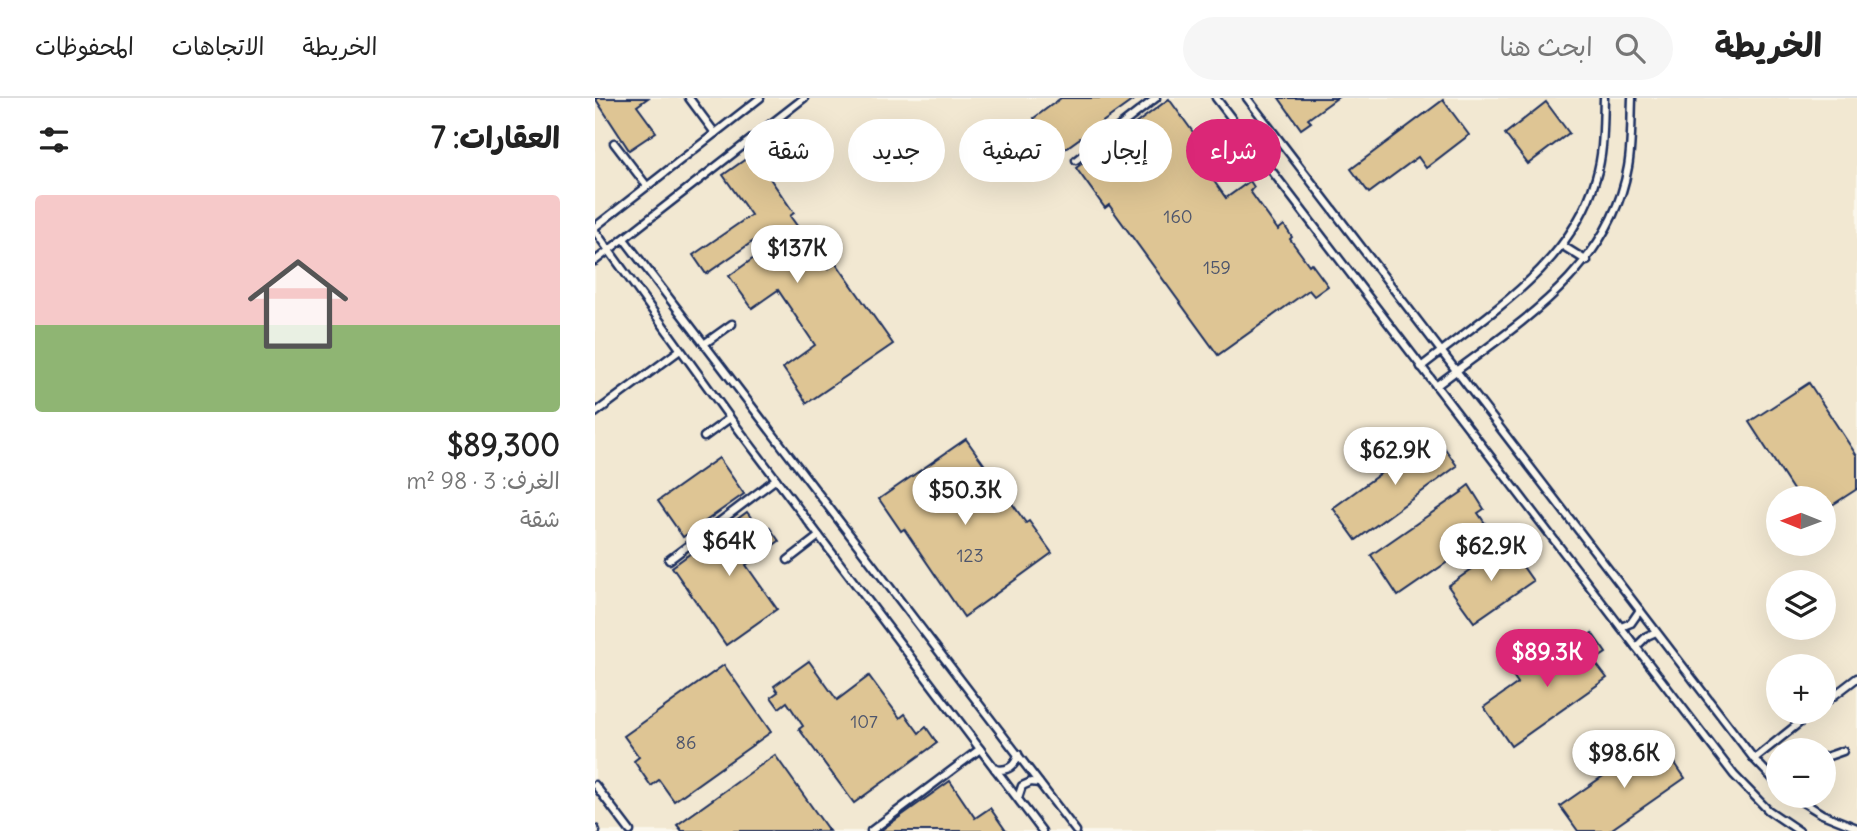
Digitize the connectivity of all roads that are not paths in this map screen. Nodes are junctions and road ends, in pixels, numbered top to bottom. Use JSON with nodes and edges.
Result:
{"nodes":[{"id":1,"x":689,"y":98,"type":"edge"},
{"id":2,"x":761,"y":98,"type":"edge"},
{"id":3,"x":804,"y":98,"type":"edge"},
{"id":4,"x":1156,"y":98,"type":"edge"},
{"id":5,"x":1216,"y":98,"type":"edge"},
{"id":6,"x":1247,"y":98,"type":"edge"},
{"id":7,"x":1604,"y":98,"type":"edge"},
{"id":8,"x":1632,"y":98,"type":"edge"},
{"id":9,"x":715,"y":133,"type":"junction"},
{"id":10,"x":614,"y":143,"type":"dead end"},
{"id":11,"x":1076,"y":160,"type":"dead end"},
{"id":12,"x":647,"y":186,"type":"junction"},
{"id":13,"x":595,"y":229,"type":"edge"},
{"id":14,"x":624,"y":239,"type":"junction"},
{"id":15,"x":1563,"y":246,"type":"junction"},
{"id":16,"x":608,"y":251,"type":"junction"},
{"id":17,"x":595,"y":261,"type":"edge"},
{"id":18,"x":1587,"y":261,"type":"junction"},
{"id":19,"x":732,"y":324,"type":"dead end"},
{"id":20,"x":704,"y":344,"type":"junction"},
{"id":21,"x":680,"y":349,"type":"junction"},
{"id":22,"x":1441,"y":351,"type":"junction"},
{"id":23,"x":1421,"y":367,"type":"junction"},
{"id":24,"x":1456,"y":370,"type":"junction"},
{"id":25,"x":1436,"y":386,"type":"junction"},
{"id":26,"x":595,"y":413,"type":"edge"},
{"id":27,"x":730,"y":418,"type":"junction"},
{"id":28,"x":704,"y":437,"type":"dead end"},
{"id":29,"x":776,"y":480,"type":"junction"},
{"id":30,"x":819,"y":536,"type":"junction"},
{"id":31,"x":669,"y":560,"type":"dead end"},
{"id":32,"x":788,"y":560,"type":"dead end"},
{"id":33,"x":1640,"y":610,"type":"junction"},
{"id":34,"x":1621,"y":627,"type":"junction"},
{"id":35,"x":1656,"y":632,"type":"junction"},
{"id":36,"x":1636,"y":647,"type":"junction"},
{"id":37,"x":1857,"y":678,"type":"edge"},
{"id":38,"x":1836,"y":694,"type":"edge"},
{"id":39,"x":1798,"y":724,"type":"edge"},
{"id":40,"x":980,"y":749,"type":"junction"},
{"id":41,"x":1843,"y":751,"type":"dead end"},
{"id":42,"x":1836,"y":753,"type":"edge"},
{"id":43,"x":1018,"y":754,"type":"junction"},
{"id":44,"x":1754,"y":759,"type":"junction"},
{"id":45,"x":995,"y":769,"type":"junction"},
{"id":46,"x":1766,"y":771,"type":"edge"},
{"id":47,"x":1041,"y":784,"type":"junction"},
{"id":48,"x":595,"y":785,"type":"edge"},
{"id":49,"x":1019,"y":800,"type":"junction"},
{"id":50,"x":1812,"y":808,"type":"edge"},
{"id":51,"x":1857,"y":828,"type":"edge"},
{"id":52,"x":630,"y":831,"type":"edge"},
{"id":53,"x":870,"y":831,"type":"edge"},
{"id":54,"x":1042,"y":831,"type":"edge"},
{"id":55,"x":1076,"y":831,"type":"edge"},
{"id":56,"x":1799,"y":831,"type":"edge"}],
"edges":[{"from":1,"to":9,"type":"lane"},
{"from":2,"to":9,"type":"lane"},
{"from":3,"to":14,"type":"lane"},
{"from":4,"to":11,"type":"lane"},
{"from":5,"to":23,"type":"lane"},
{"from":6,"to":22,"type":"lane"},
{"from":7,"to":15,"type":"lane"},
{"from":8,"to":18,"type":"lane"},
{"from":9,"to":12,"type":"lane"},
{"from":10,"to":12,"type":"lane"},
{"from":12,"to":13,"type":"lane"},
{"from":13,"to":16,"type":"lane"},
{"from":14,"to":16,"type":"lane"},
{"from":14,"to":20,"type":"lane"},
{"from":15,"to":18,"type":"lane"},
{"from":15,"to":22,"type":"lane"},
{"from":16,"to":17,"type":"lane"},
{"from":16,"to":21,"type":"lane"},
{"from":18,"to":24,"type":"lane"},
{"from":19,"to":20,"type":"lane"},
{"from":20,"to":43,"type":"lane"},
{"from":21,"to":26,"type":"lane"},
{"from":21,"to":27,"type":"lane"},
{"from":22,"to":23,"type":"lane"},
{"from":22,"to":24,"type":"lane"},
{"from":23,"to":25,"type":"lane"},
{"from":24,"to":25,"type":"lane"},
{"from":24,"to":33,"type":"lane"},
{"from":25,"to":34,"type":"lane"},
{"from":27,"to":28,"type":"lane"},
{"from":27,"to":29,"type":"lane"},
{"from":29,"to":30,"type":"lane"},
{"from":29,"to":31,"type":"lane"},
{"from":30,"to":32,"type":"lane"},
{"from":30,"to":40,"type":"lane"},
{"from":33,"to":34,"type":"lane"},
{"from":33,"to":35,"type":"lane"},
{"from":34,"to":36,"type":"lane"},
{"from":35,"to":36,"type":"lane"},
{"from":35,"to":44,"type":"lane"},
{"from":36,"to":56,"type":"lane"},
{"from":37,"to":38,"type":"lane"},
{"from":39,"to":44,"type":"lane"},
{"from":40,"to":45,"type":"lane"},
{"from":40,"to":53,"type":"lane"},
{"from":41,"to":42,"type":"lane"},
{"from":43,"to":45,"type":"lane"},
{"from":43,"to":47,"type":"lane"},
{"from":44,"to":46,"type":"lane"},
{"from":45,"to":49,"type":"lane"},
{"from":47,"to":49,"type":"lane"},
{"from":47,"to":55,"type":"lane"},
{"from":48,"to":52,"type":"lane"},
{"from":49,"to":54,"type":"lane"},
{"from":50,"to":51,"type":"lane"}]}
